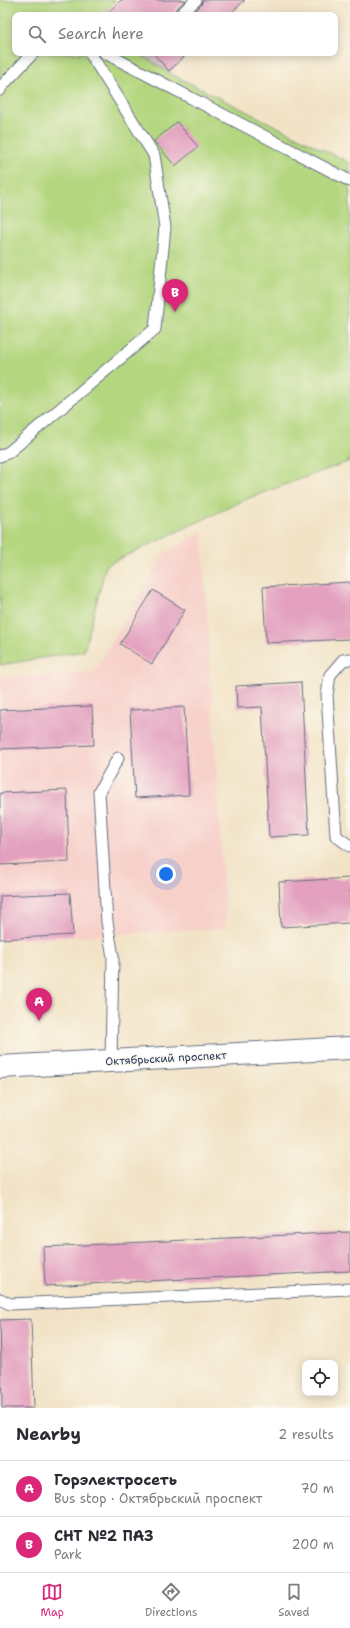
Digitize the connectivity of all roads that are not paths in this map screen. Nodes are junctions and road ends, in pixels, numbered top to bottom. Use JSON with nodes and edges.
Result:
{"nodes":[{"id":1,"x":196,"y":0,"type":"edge"},
{"id":2,"x":183,"y":12,"type":"edge"},
{"id":3,"x":30,"y":56,"type":"edge"},
{"id":4,"x":92,"y":56,"type":"edge"},
{"id":5,"x":111,"y":56,"type":"edge"},
{"id":6,"x":0,"y":90,"type":"edge"},
{"id":7,"x":350,"y":181,"type":"edge"},
{"id":8,"x":0,"y":456,"type":"edge"},
{"id":9,"x":350,"y":659,"type":"edge"},
{"id":10,"x":118,"y":758,"type":"dead end"},
{"id":11,"x":350,"y":846,"type":"edge"},
{"id":12,"x":344,"y":1050,"type":"edge"},
{"id":13,"x":111,"y":1061,"type":"junction"},
{"id":14,"x":0,"y":1067,"type":"edge"},
{"id":15,"x":350,"y":1289,"type":"edge"},
{"id":16,"x":0,"y":1299,"type":"edge"}],
"edges":[{"from":1,"to":2,"type":"lane"},
{"from":3,"to":6,"type":"lane"},
{"from":4,"to":8,"type":"lane"},
{"from":5,"to":7,"type":"lane"},
{"from":9,"to":11,"type":"lane"},
{"from":10,"to":13,"type":"lane"},
{"from":12,"to":13,"type":"main road","name":"Октябрьский проспект"},
{"from":13,"to":14,"type":"main road","name":"Октябрьский проспект"},
{"from":15,"to":16,"type":"lane"}]}
